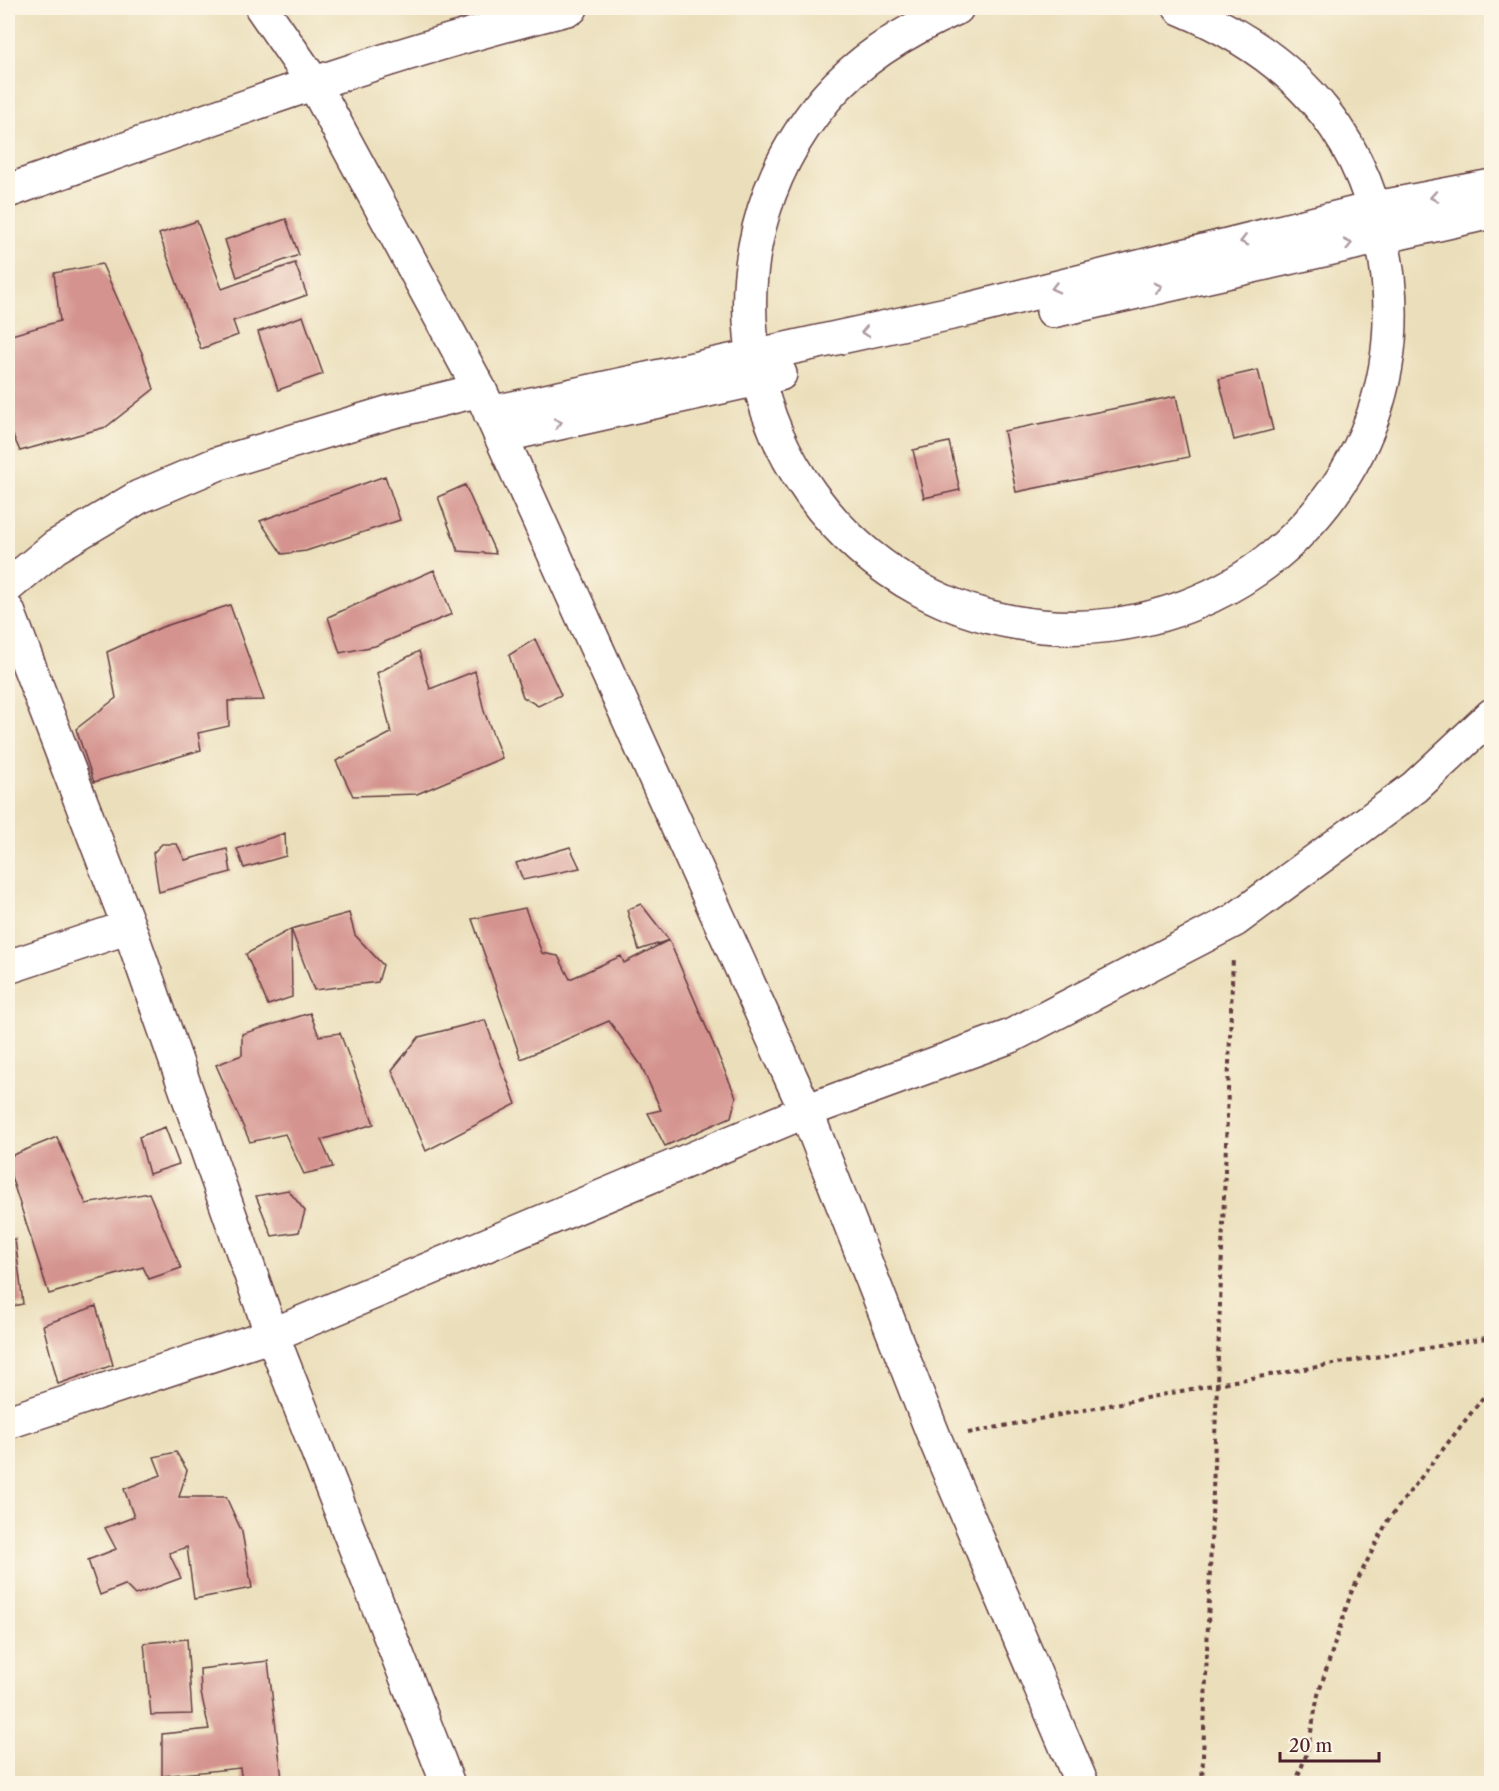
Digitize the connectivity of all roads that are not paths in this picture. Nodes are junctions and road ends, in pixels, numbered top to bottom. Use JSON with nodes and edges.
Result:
{"nodes":[{"id":1,"x":262,"y":8,"type":"edge"},
{"id":2,"x":571,"y":8,"type":"edge"},
{"id":3,"x":957,"y":8,"type":"edge"},
{"id":4,"x":1180,"y":8,"type":"edge"},
{"id":5,"x":313,"y":82,"type":"junction"},
{"id":6,"x":1491,"y":186,"type":"edge"},
{"id":7,"x":8,"y":191,"type":"edge"},
{"id":8,"x":1491,"y":212,"type":"edge"},
{"id":9,"x":1379,"y":222,"type":"junction"},
{"id":10,"x":756,"y":368,"type":"junction"},
{"id":11,"x":490,"y":413,"type":"junction"},
{"id":12,"x":8,"y":586,"type":"edge"},
{"id":13,"x":8,"y":610,"type":"edge"},
{"id":14,"x":1491,"y":715,"type":"edge"},
{"id":15,"x":129,"y":927,"type":"junction"},
{"id":16,"x":8,"y":967,"type":"edge"},
{"id":17,"x":806,"y":1112,"type":"junction"},
{"id":18,"x":272,"y":1335,"type":"junction"},
{"id":19,"x":8,"y":1422,"type":"edge"},
{"id":20,"x":448,"y":1784,"type":"edge"},
{"id":21,"x":1082,"y":1784,"type":"edge"}],
"edges":[{"from":1,"to":5,"type":"street"},
{"from":2,"to":5,"type":"street"},
{"from":3,"to":10,"type":"street"},
{"from":4,"to":9,"type":"street"},
{"from":5,"to":7,"type":"street"},
{"from":5,"to":11,"type":"street"},
{"from":6,"to":9,"type":"street","one_way":true},
{"from":8,"to":9,"type":"street"},
{"from":9,"to":10,"type":"street"},
{"from":9,"to":10,"type":"street"},
{"from":10,"to":11,"type":"street"},
{"from":11,"to":12,"type":"street"},
{"from":11,"to":17,"type":"street"},
{"from":13,"to":15,"type":"street"},
{"from":14,"to":17,"type":"street"},
{"from":15,"to":16,"type":"street"},
{"from":15,"to":18,"type":"street"},
{"from":17,"to":18,"type":"street"},
{"from":17,"to":21,"type":"street"},
{"from":18,"to":19,"type":"street"},
{"from":18,"to":20,"type":"street"}]}
